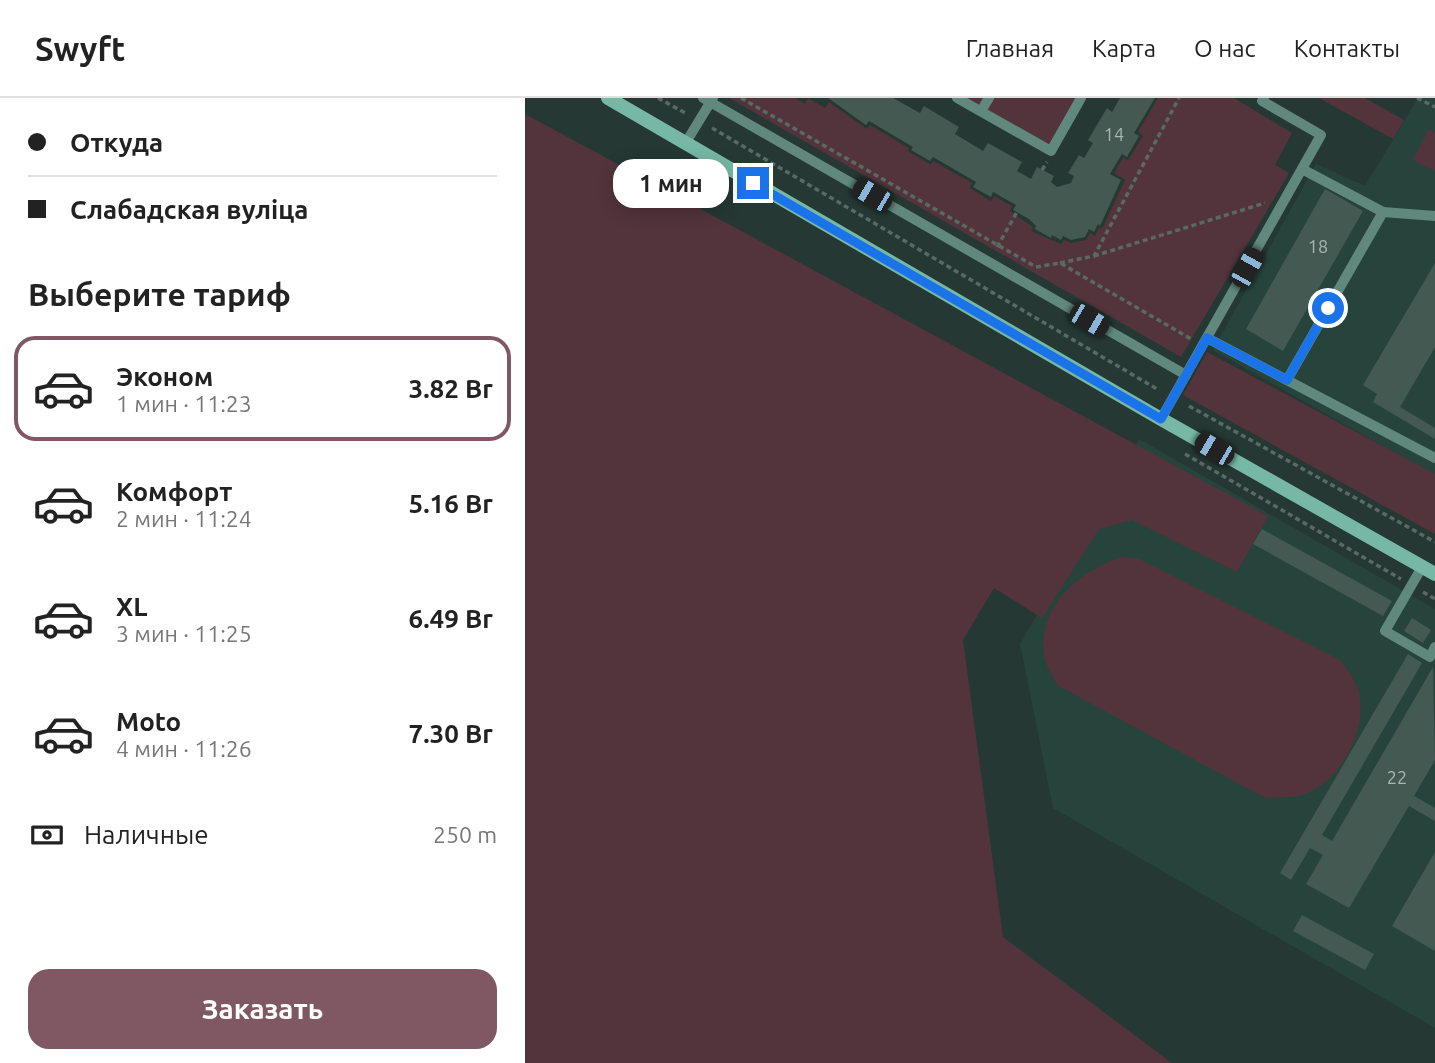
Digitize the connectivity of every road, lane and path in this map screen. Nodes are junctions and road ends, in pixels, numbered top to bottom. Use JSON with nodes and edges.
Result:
{"nodes":[{"id":1,"x":608,"y":98,"type":"edge"},
{"id":2,"x":658,"y":98,"type":"edge"},
{"id":3,"x":741,"y":98,"type":"edge"},
{"id":4,"x":957,"y":98,"type":"edge"},
{"id":5,"x":989,"y":98,"type":"edge"},
{"id":6,"x":1081,"y":98,"type":"edge"},
{"id":7,"x":1179,"y":98,"type":"edge"},
{"id":8,"x":1264,"y":98,"type":"edge"},
{"id":9,"x":1417,"y":98,"type":"edge"},
{"id":10,"x":709,"y":99,"type":"edge"},
{"id":11,"x":1435,"y":107,"type":"edge"},
{"id":12,"x":981,"y":111,"type":"junction"},
{"id":13,"x":699,"y":121,"type":"junction"},
{"id":14,"x":685,"y":144,"type":"junction"},
{"id":15,"x":1302,"y":169,"type":"junction"},
{"id":16,"x":1286,"y":197,"type":"junction"},
{"id":17,"x":1017,"y":212,"type":"dead end"},
{"id":18,"x":1383,"y":212,"type":"junction"},
{"id":19,"x":1435,"y":216,"type":"edge"},
{"id":20,"x":998,"y":245,"type":"junction"},
{"id":21,"x":1094,"y":256,"type":"junction"},
{"id":22,"x":988,"y":262,"type":"junction"},
{"id":23,"x":1060,"y":262,"type":"junction"},
{"id":24,"x":1205,"y":342,"type":"junction"},
{"id":25,"x":1186,"y":375,"type":"junction"},
{"id":26,"x":1287,"y":380,"type":"junction"},
{"id":27,"x":1157,"y":389,"type":"dead end"},
{"id":28,"x":1189,"y":406,"type":"dead end"},
{"id":29,"x":1161,"y":419,"type":"junction"},
{"id":30,"x":1185,"y":454,"type":"dead end"},
{"id":31,"x":1435,"y":458,"type":"edge"},
{"id":32,"x":1435,"y":542,"type":"edge"},
{"id":33,"x":1429,"y":570,"type":"edge"},
{"id":34,"x":1411,"y":585,"type":"junction"},
{"id":35,"x":1435,"y":599,"type":"edge"},
{"id":36,"x":1435,"y":647,"type":"edge"}],
"edges":[{"from":1,"to":14,"type":"street"},
{"from":2,"to":13,"type":"path"},
{"from":3,"to":20,"type":"path"},
{"from":4,"to":12,"type":"lane"},
{"from":5,"to":12,"type":"lane"},
{"from":6,"to":12,"type":"lane"},
{"from":7,"to":21,"type":"path"},
{"from":8,"to":15,"type":"lane"},
{"from":9,"to":11,"type":"path"},
{"from":10,"to":13,"type":"lane"},
{"from":10,"to":22,"type":"lane"},
{"from":13,"to":14,"type":"lane"},
{"from":13,"to":27,"type":"path"},
{"from":14,"to":29,"type":"street"},
{"from":15,"to":16,"type":"lane"},
{"from":15,"to":18,"type":"lane"},
{"from":16,"to":21,"type":"path"},
{"from":16,"to":24,"type":"lane"},
{"from":17,"to":20,"type":"path"},
{"from":18,"to":19,"type":"lane"},
{"from":18,"to":26,"type":"lane"},
{"from":20,"to":22,"type":"path"},
{"from":20,"to":23,"type":"path"},
{"from":21,"to":23,"type":"path"},
{"from":22,"to":25,"type":"lane"},
{"from":23,"to":24,"type":"path"},
{"from":24,"to":25,"type":"lane"},
{"from":24,"to":26,"type":"lane"},
{"from":25,"to":29,"type":"lane"},
{"from":26,"to":31,"type":"lane"},
{"from":28,"to":32,"type":"path"},
{"from":29,"to":33,"type":"street"},
{"from":30,"to":34,"type":"path"},
{"from":33,"to":34,"type":"lane"},
{"from":34,"to":35,"type":"path"},
{"from":34,"to":36,"type":"lane"}]}
